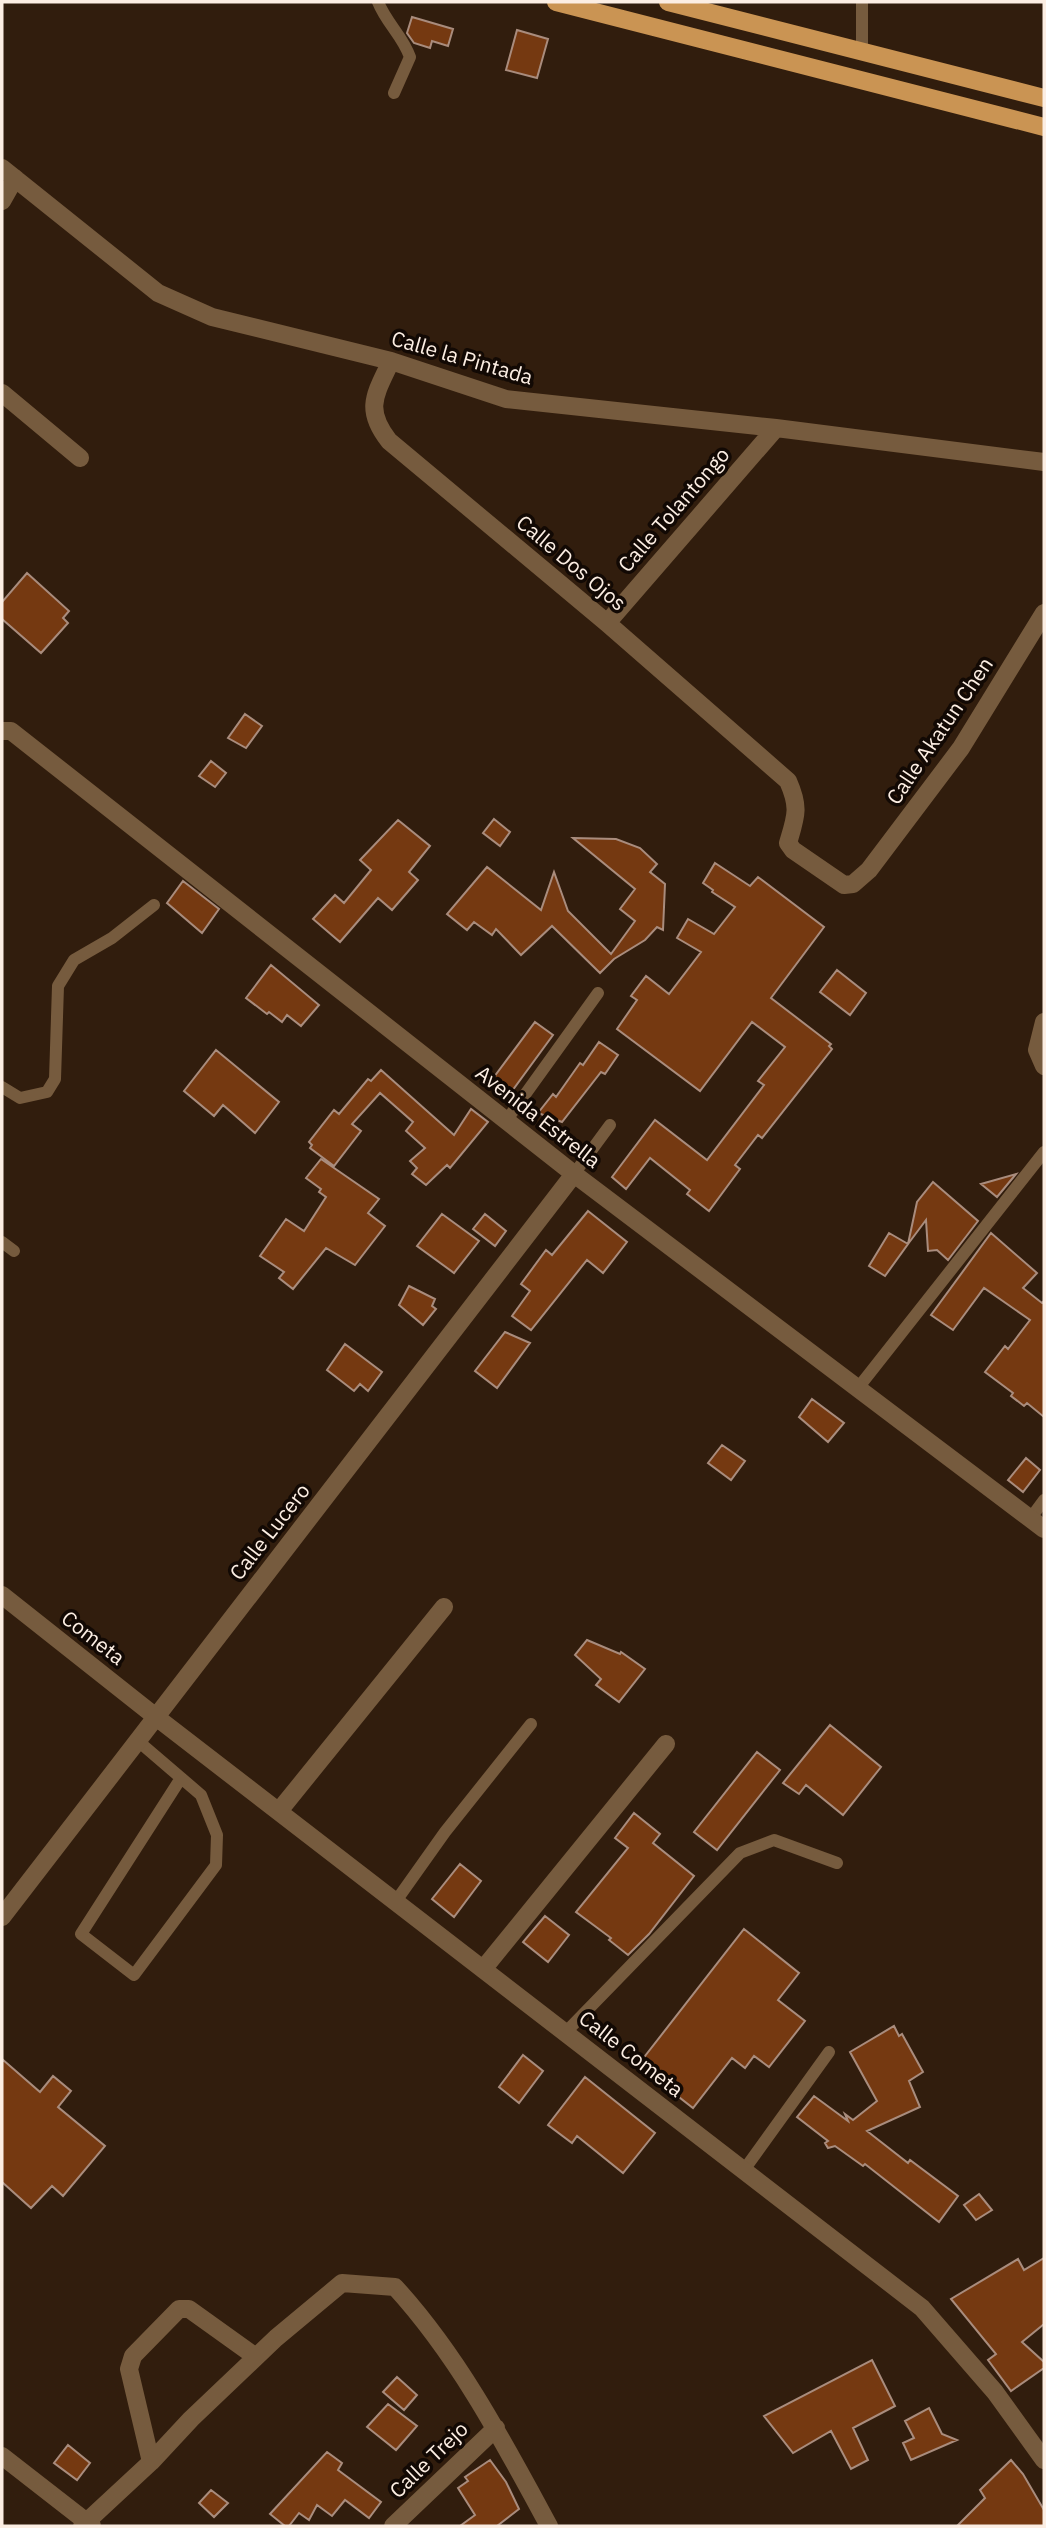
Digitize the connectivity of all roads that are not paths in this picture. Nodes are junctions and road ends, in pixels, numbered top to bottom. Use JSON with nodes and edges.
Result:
{"nodes":[{"id":1,"x":378,"y":2,"type":"edge"},
{"id":2,"x":556,"y":2,"type":"edge"},
{"id":3,"x":668,"y":2,"type":"edge"},
{"id":4,"x":862,"y":2,"type":"edge"},
{"id":5,"x":862,"y":51,"type":"junction"},
{"id":6,"x":394,"y":93,"type":"dead end"},
{"id":7,"x":1044,"y":98,"type":"edge"},
{"id":8,"x":1044,"y":127,"type":"edge"},
{"id":9,"x":8,"y":173,"type":"edge"},
{"id":10,"x":2,"y":201,"type":"edge"},
{"id":11,"x":391,"y":361,"type":"junction"},
{"id":12,"x":2,"y":393,"type":"edge"},
{"id":13,"x":776,"y":428,"type":"junction"},
{"id":14,"x":80,"y":458,"type":"dead end"},
{"id":15,"x":1044,"y":462,"type":"edge"},
{"id":16,"x":1044,"y":613,"type":"edge"},
{"id":17,"x":607,"y":623,"type":"junction"},
{"id":18,"x":7,"y":731,"type":"edge"},
{"id":19,"x":788,"y":781,"type":"joint"},
{"id":20,"x":153,"y":905,"type":"dead end"},
{"id":21,"x":598,"y":993,"type":"dead end"},
{"id":22,"x":1044,"y":1022,"type":"edge"},
{"id":23,"x":1044,"y":1066,"type":"edge"},
{"id":24,"x":2,"y":1087,"type":"edge"},
{"id":25,"x":506,"y":1121,"type":"junction"},
{"id":26,"x":611,"y":1125,"type":"dead end"},
{"id":27,"x":1044,"y":1152,"type":"edge"},
{"id":28,"x":574,"y":1174,"type":"junction"},
{"id":29,"x":2,"y":1241,"type":"edge"},
{"id":30,"x":14,"y":1251,"type":"dead end"},
{"id":31,"x":858,"y":1388,"type":"junction"},
{"id":32,"x":1044,"y":1500,"type":"edge"},
{"id":33,"x":1037,"y":1524,"type":"edge"},
{"id":34,"x":2,"y":1595,"type":"edge"},
{"id":35,"x":444,"y":1607,"type":"dead end"},
{"id":36,"x":156,"y":1717,"type":"junction"},
{"id":37,"x":531,"y":1724,"type":"dead end"},
{"id":38,"x":138,"y":1741,"type":"junction"},
{"id":39,"x":666,"y":1744,"type":"dead end"},
{"id":40,"x":181,"y":1778,"type":"junction"},
{"id":41,"x":279,"y":1811,"type":"junction"},
{"id":42,"x":837,"y":1863,"type":"dead end"},
{"id":43,"x":396,"y":1901,"type":"junction"},
{"id":44,"x":2,"y":1917,"type":"edge"},
{"id":45,"x":484,"y":1968,"type":"junction"},
{"id":46,"x":566,"y":2032,"type":"junction"},
{"id":47,"x":829,"y":2052,"type":"dead end"},
{"id":48,"x":744,"y":2170,"type":"junction"},
{"id":49,"x":256,"y":2357,"type":"junction"},
{"id":50,"x":496,"y":2428,"type":"junction"},
{"id":51,"x":2,"y":2456,"type":"edge"},
{"id":52,"x":1044,"y":2460,"type":"edge"},
{"id":53,"x":151,"y":2462,"type":"junction"},
{"id":54,"x":87,"y":2525,"type":"edge"},
{"id":55,"x":393,"y":2526,"type":"edge"},
{"id":56,"x":549,"y":2526,"type":"edge"}],
"edges":[{"from":1,"to":6,"type":"lane"},
{"from":2,"to":8,"type":"main road"},
{"from":3,"to":5,"type":"main road"},
{"from":4,"to":5,"type":"lane"},
{"from":5,"to":7,"type":"main road"},
{"from":9,"to":10,"type":"street"},
{"from":9,"to":11,"type":"street","name":"Calle la Pintada"},
{"from":11,"to":13,"type":"street","name":"Calle la Pintada"},
{"from":11,"to":17,"type":"street","name":"Calle Dos Ojos"},
{"from":12,"to":14,"type":"street"},
{"from":13,"to":15,"type":"street","name":"Calle la Pintada"},
{"from":13,"to":17,"type":"street","name":"Calle Tolantongo"},
{"from":16,"to":19,"type":"street","name":"Calle Akatun Chen"},
{"from":17,"to":19,"type":"street","name":"Calle Dos Ojos"},
{"from":18,"to":25,"type":"street","name":"Avenida Estrella"},
{"from":20,"to":24,"type":"lane"},
{"from":21,"to":25,"type":"lane"},
{"from":22,"to":23,"type":"street"},
{"from":25,"to":28,"type":"street","name":"Avenida Estrella"},
{"from":26,"to":28,"type":"lane"},
{"from":27,"to":31,"type":"lane"},
{"from":28,"to":31,"type":"street","name":"Avenida Estrella"},
{"from":28,"to":36,"type":"street","name":"Calle Lucero"},
{"from":29,"to":30,"type":"lane"},
{"from":31,"to":33,"type":"street","name":"Avenida Estrella"},
{"from":32,"to":33,"type":"lane"},
{"from":34,"to":36,"type":"street","name":"Cometa"},
{"from":35,"to":41,"type":"street"},
{"from":36,"to":38,"type":"street","name":"Calle Lucero"},
{"from":36,"to":41,"type":"street","name":"Calle Cometa"},
{"from":37,"to":43,"type":"lane"},
{"from":38,"to":40,"type":"lane"},
{"from":38,"to":44,"type":"street","name":"Calle Lucero"},
{"from":39,"to":45,"type":"street"},
{"from":40,"to":40,"type":"lane"},
{"from":41,"to":43,"type":"street","name":"Calle Cometa"},
{"from":42,"to":46,"type":"lane"},
{"from":43,"to":45,"type":"street","name":"Calle Cometa"},
{"from":45,"to":46,"type":"street","name":"Calle Cometa"},
{"from":46,"to":48,"type":"street","name":"Calle Cometa"},
{"from":47,"to":48,"type":"lane"},
{"from":48,"to":52,"type":"street","name":"Calle Cometa"},
{"from":49,"to":50,"type":"street"},
{"from":49,"to":53,"type":"street"},
{"from":49,"to":53,"type":"street"},
{"from":50,"to":55,"type":"street","name":"Calle Trejo"},
{"from":50,"to":56,"type":"street"},
{"from":51,"to":54,"type":"street"},
{"from":53,"to":54,"type":"street"}]}
